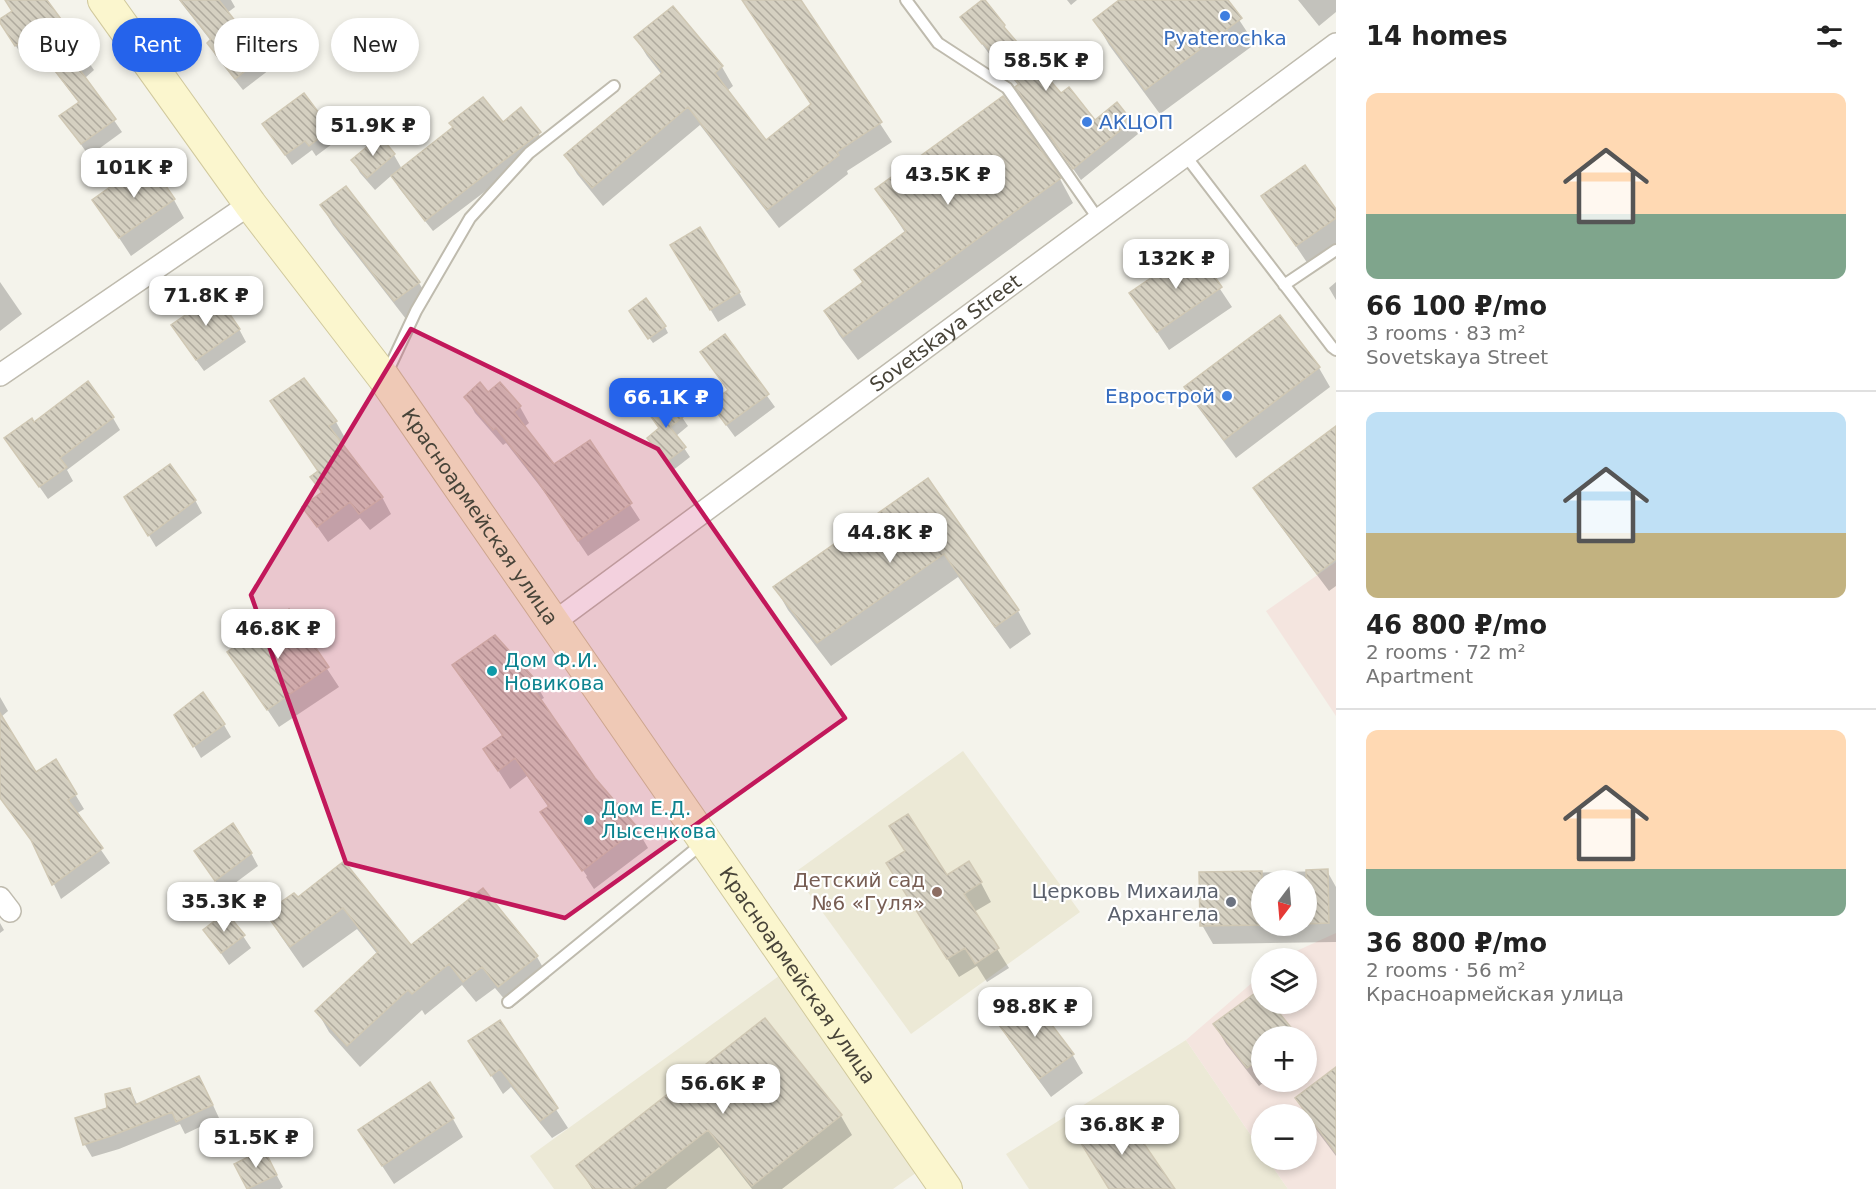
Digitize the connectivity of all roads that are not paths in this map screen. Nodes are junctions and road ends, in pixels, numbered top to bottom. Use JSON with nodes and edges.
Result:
{"nodes":[{"id":1,"x":104,"y":0,"type":"edge"},
{"id":2,"x":906,"y":0,"type":"edge"},
{"id":3,"x":1336,"y":44,"type":"edge"},
{"id":4,"x":614,"y":86,"type":"dead end"},
{"id":5,"x":1185,"y":155,"type":"junction"},
{"id":6,"x":250,"y":204,"type":"junction"},
{"id":7,"x":1099,"y":219,"type":"junction"},
{"id":8,"x":1336,"y":250,"type":"edge"},
{"id":9,"x":1284,"y":285,"type":"junction"},
{"id":10,"x":1336,"y":350,"type":"edge"},
{"id":11,"x":0,"y":375,"type":"edge"},
{"id":12,"x":384,"y":378,"type":"junction"},
{"id":13,"x":553,"y":622,"type":"junction"},
{"id":14,"x":705,"y":841,"type":"junction"},
{"id":15,"x":508,"y":1002,"type":"dead end"},
{"id":16,"x":946,"y":1189,"type":"edge"}],
"edges":[{"from":1,"to":6,"type":"main road","name":"Красноармейская улица"},
{"from":2,"to":7,"type":"lane"},
{"from":3,"to":5,"type":"street","name":"Sovetskaya Street"},
{"from":4,"to":12,"type":"lane"},
{"from":5,"to":7,"type":"street","name":"Sovetskaya Street"},
{"from":5,"to":9,"type":"lane"},
{"from":6,"to":11,"type":"street"},
{"from":6,"to":12,"type":"main road","name":"Красноармейская улица"},
{"from":7,"to":13,"type":"street","name":"Sovetskaya Street"},
{"from":8,"to":9,"type":"lane"},
{"from":9,"to":10,"type":"lane"},
{"from":12,"to":13,"type":"main road","name":"Красноармейская улица"},
{"from":13,"to":14,"type":"main road","name":"Красноармейская улица"},
{"from":14,"to":15,"type":"lane"},
{"from":14,"to":16,"type":"main road","name":"Красноармейская улица"}]}
